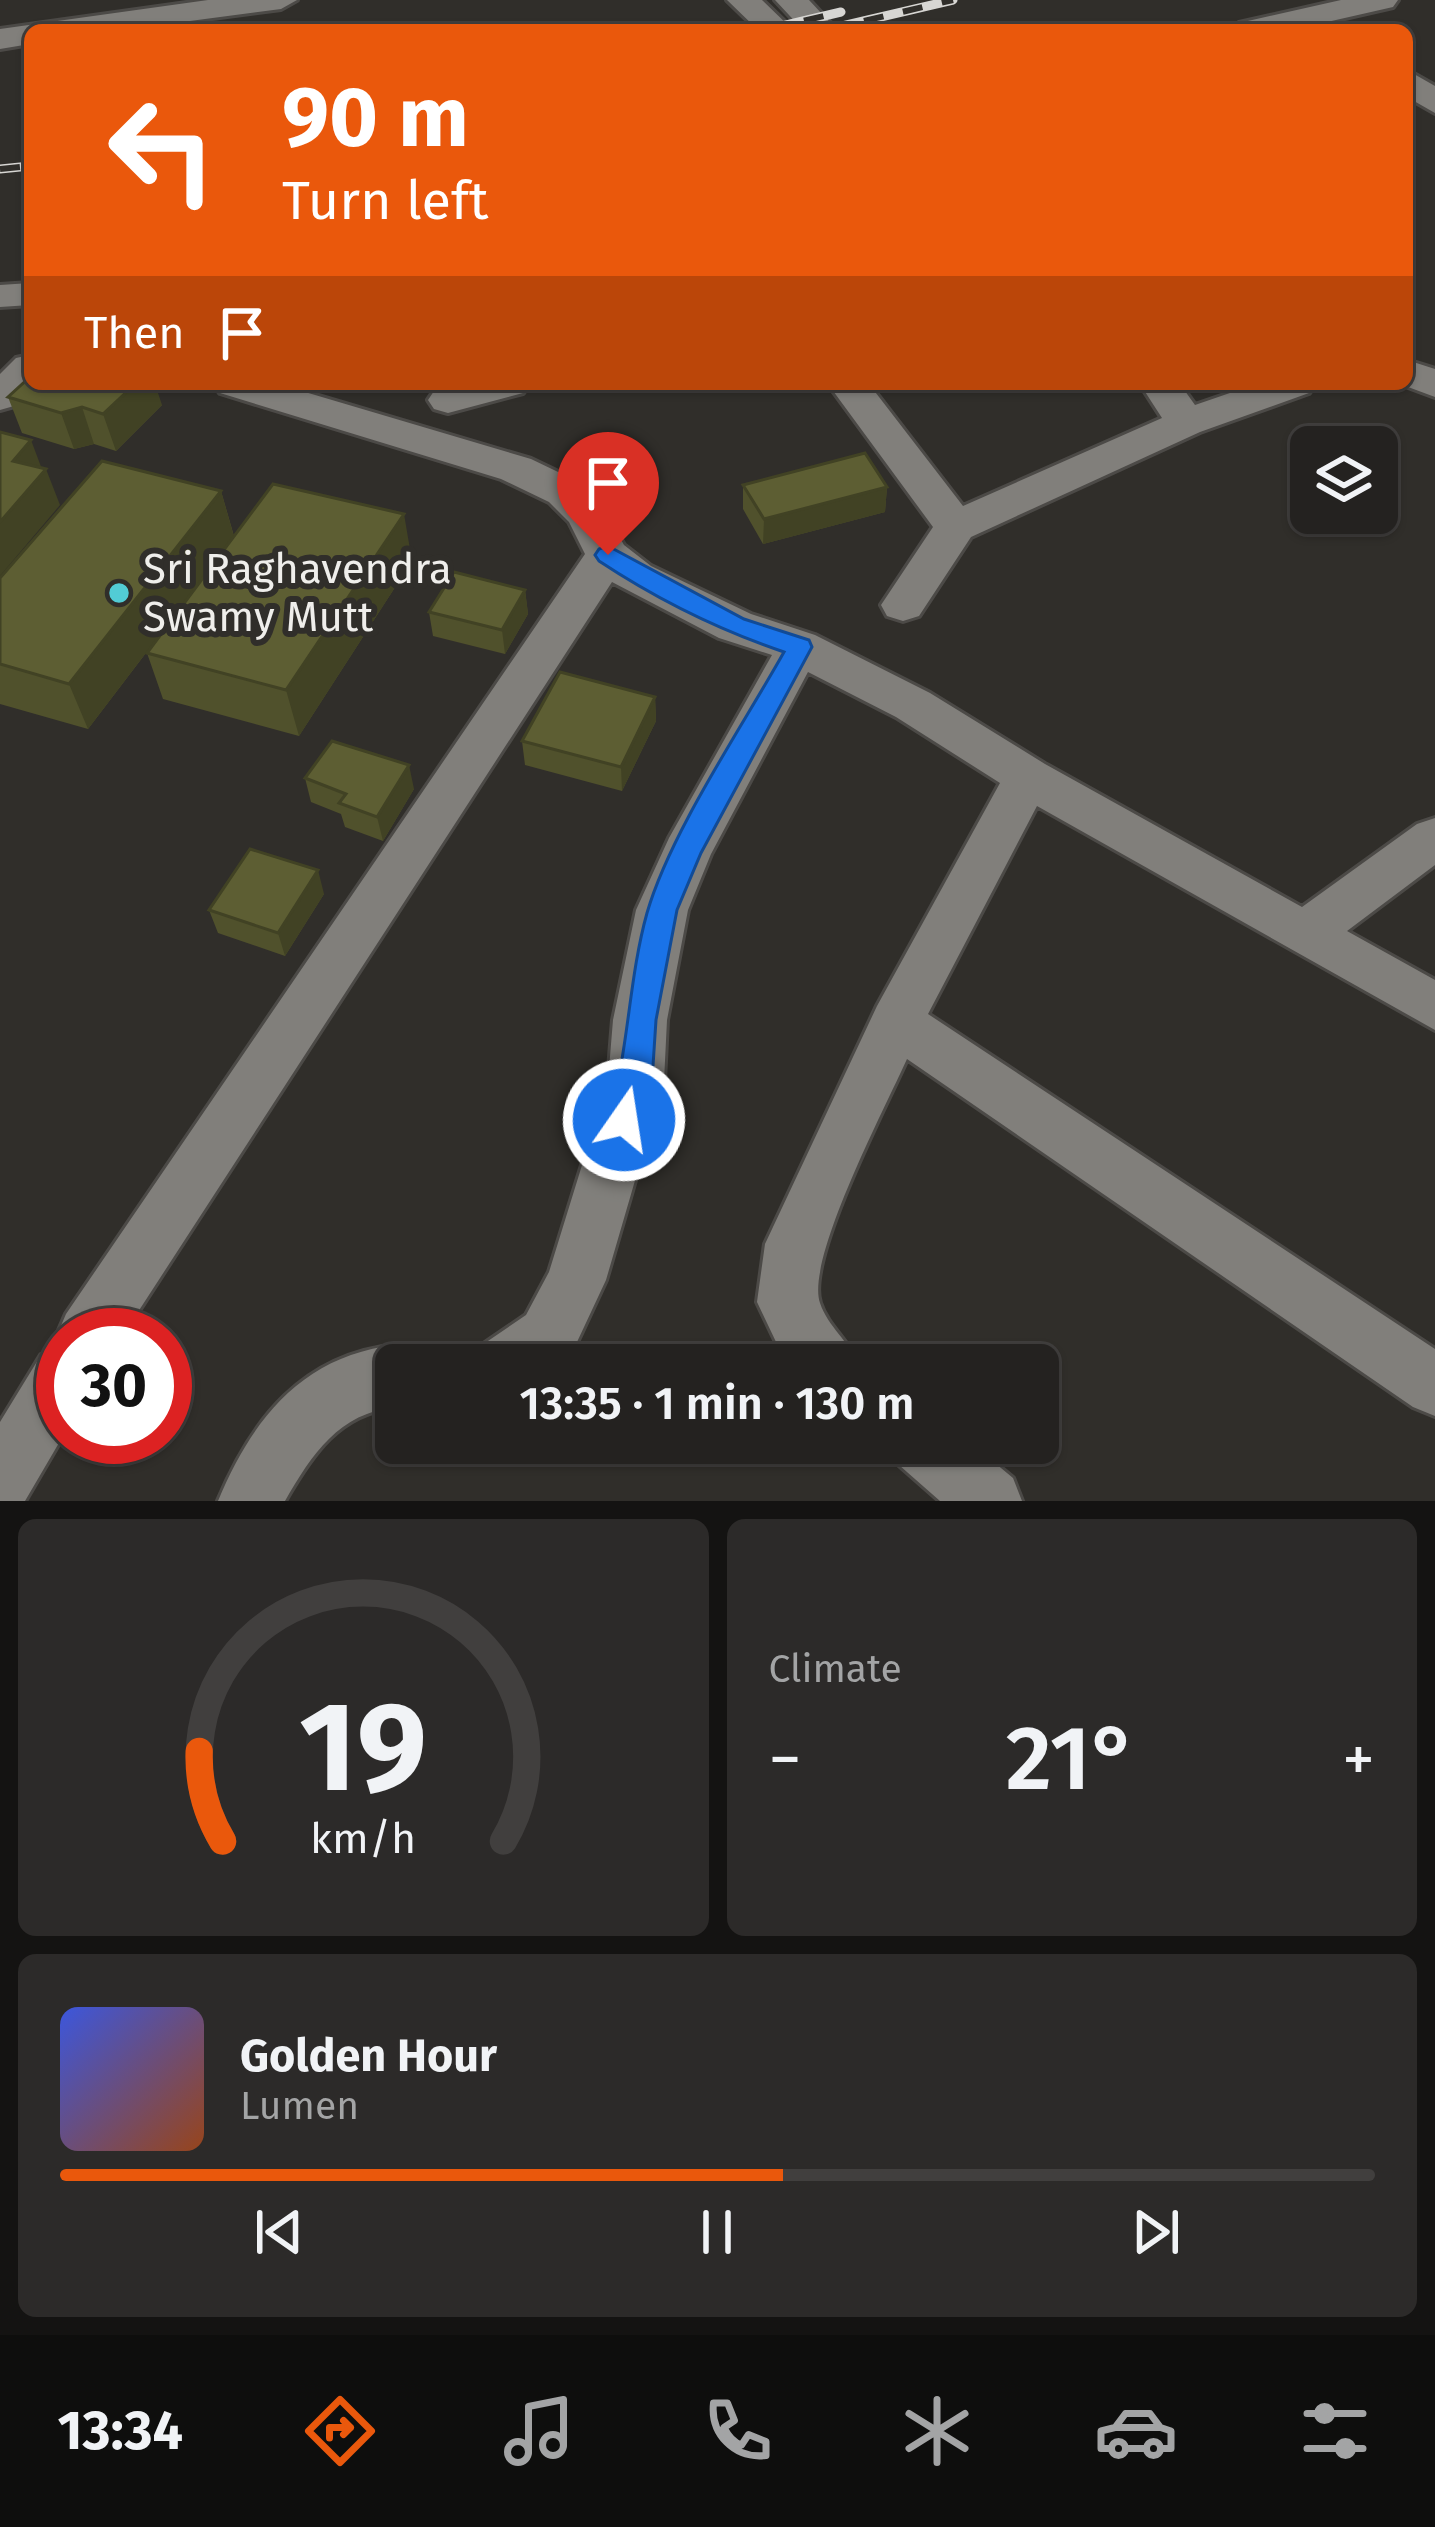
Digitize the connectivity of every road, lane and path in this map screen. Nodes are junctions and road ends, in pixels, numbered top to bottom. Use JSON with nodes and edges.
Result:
{"nodes":[{"id":1,"x":72,"y":0,"type":"edge"},
{"id":2,"x":281,"y":0,"type":"edge"},
{"id":3,"x":743,"y":0,"type":"edge"},
{"id":4,"x":790,"y":0,"type":"edge"},
{"id":5,"x":1382,"y":0,"type":"edge"},
{"id":6,"x":1337,"y":22,"type":"edge"},
{"id":7,"x":39,"y":24,"type":"edge"},
{"id":8,"x":96,"y":24,"type":"edge"},
{"id":9,"x":770,"y":24,"type":"edge"},
{"id":10,"x":815,"y":24,"type":"edge"},
{"id":11,"x":24,"y":373,"type":"edge"},
{"id":12,"x":254,"y":390,"type":"edge"},
{"id":13,"x":486,"y":390,"type":"edge"},
{"id":14,"x":853,"y":390,"type":"edge"},
{"id":15,"x":1164,"y":390,"type":"edge"},
{"id":16,"x":1277,"y":390,"type":"edge"},
{"id":17,"x":0,"y":397,"type":"edge"},
{"id":18,"x":448,"y":400,"type":"dead end"},
{"id":19,"x":1186,"y":423,"type":"junction"},
{"id":20,"x":956,"y":527,"type":"junction"},
{"id":21,"x":608,"y":555,"type":"junction"},
{"id":22,"x":903,"y":605,"type":"dead end"},
{"id":23,"x":800,"y":647,"type":"junction"},
{"id":24,"x":1028,"y":777,"type":"junction"},
{"id":25,"x":1435,"y":838,"type":"edge"},
{"id":26,"x":1304,"y":934,"type":"junction"},
{"id":27,"x":1435,"y":1006,"type":"edge"},
{"id":28,"x":896,"y":1022,"type":"junction"},
{"id":29,"x":106,"y":1308,"type":"edge"},
{"id":30,"x":537,"y":1344,"type":"edge"},
{"id":31,"x":809,"y":1344,"type":"edge"},
{"id":32,"x":375,"y":1378,"type":"edge"},
{"id":33,"x":1435,"y":1385,"type":"edge"},
{"id":34,"x":36,"y":1422,"type":"edge"},
{"id":35,"x":946,"y":1464,"type":"edge"},
{"id":36,"x":0,"y":1482,"type":"edge"},
{"id":37,"x":250,"y":1501,"type":"edge"},
{"id":38,"x":990,"y":1501,"type":"edge"}],
"edges":[{"from":1,"to":7,"type":"street"},
{"from":2,"to":8,"type":"street"},
{"from":3,"to":9,"type":"street"},
{"from":4,"to":10,"type":"street"},
{"from":5,"to":6,"type":"street"},
{"from":11,"to":17,"type":"street"},
{"from":12,"to":21,"type":"street"},
{"from":13,"to":18,"type":"street"},
{"from":14,"to":20,"type":"street"},
{"from":15,"to":19,"type":"street"},
{"from":16,"to":19,"type":"street"},
{"from":19,"to":20,"type":"street"},
{"from":20,"to":22,"type":"street"},
{"from":21,"to":23,"type":"street"},
{"from":21,"to":29,"type":"street"},
{"from":23,"to":24,"type":"street"},
{"from":23,"to":30,"type":"street"},
{"from":24,"to":26,"type":"street"},
{"from":24,"to":28,"type":"street"},
{"from":25,"to":26,"type":"street"},
{"from":26,"to":27,"type":"street"},
{"from":28,"to":31,"type":"street"},
{"from":28,"to":33,"type":"street"},
{"from":32,"to":37,"type":"street"},
{"from":34,"to":36,"type":"street"},
{"from":35,"to":38,"type":"street"}]}
